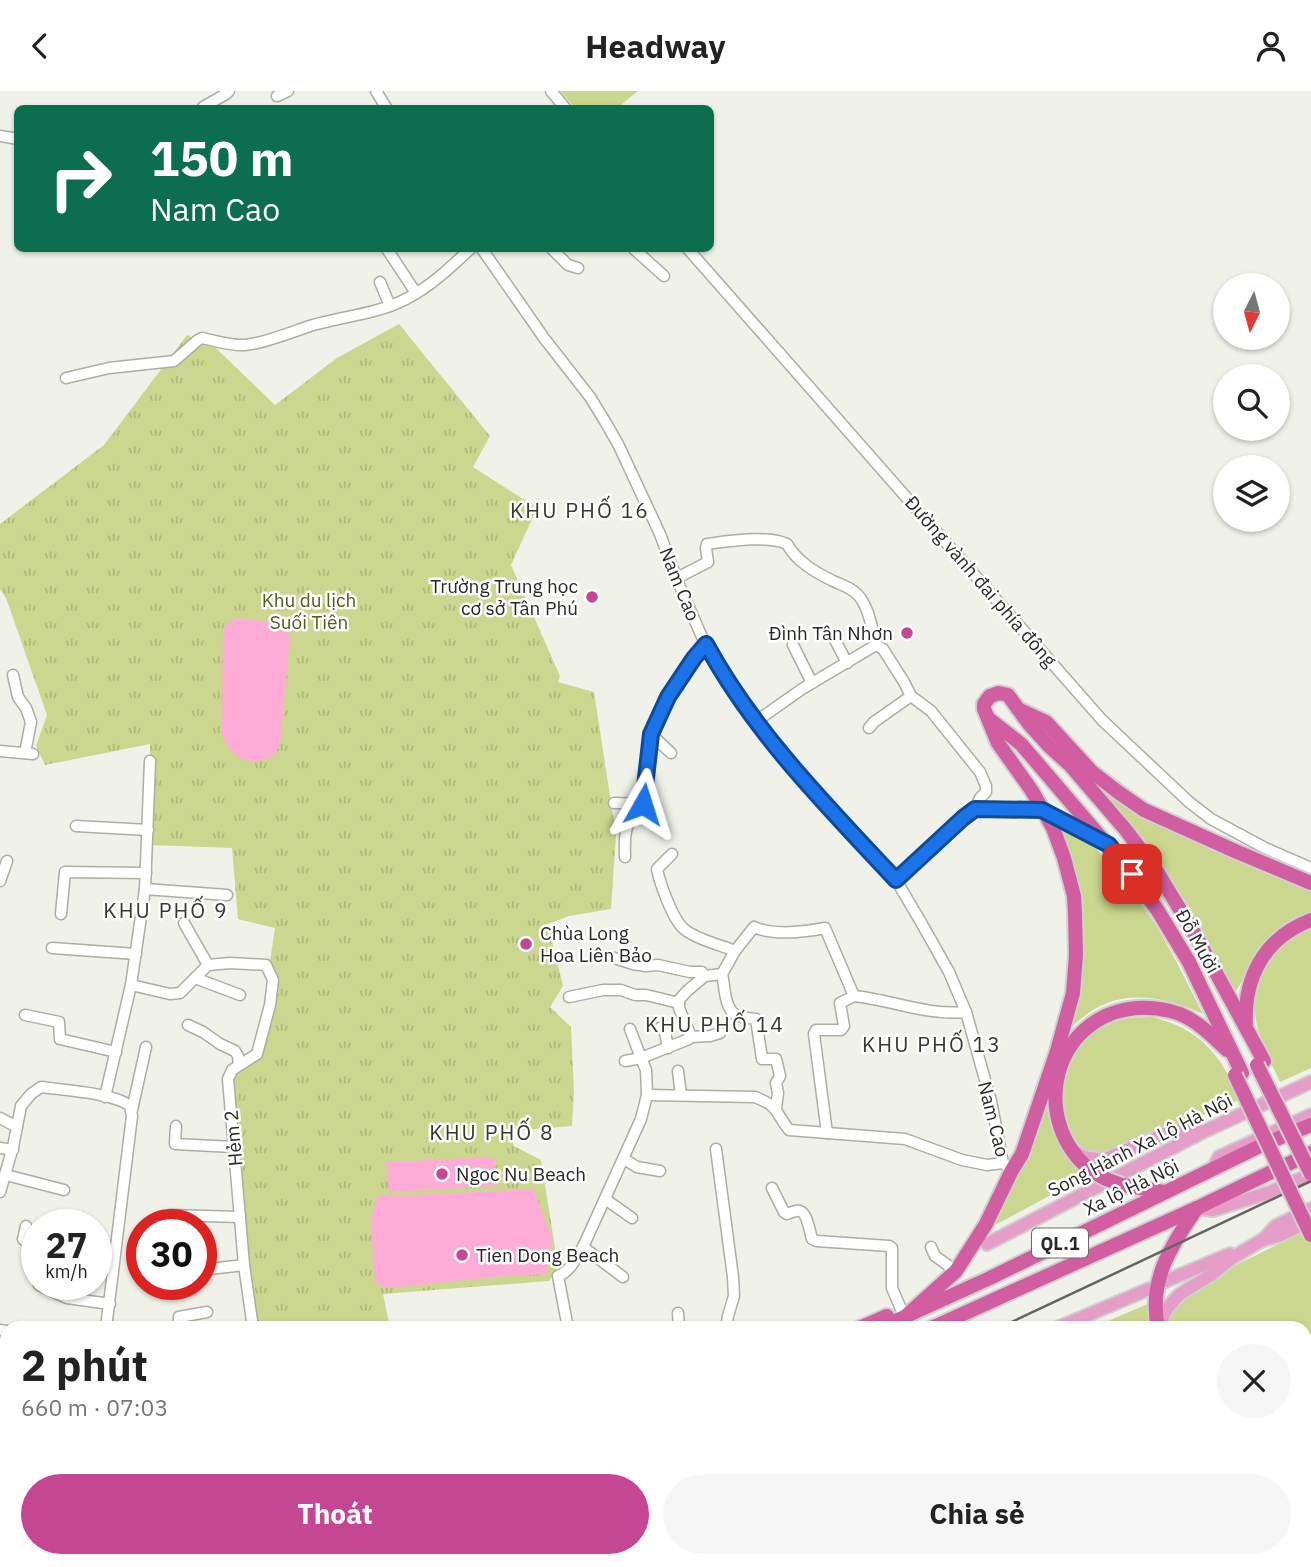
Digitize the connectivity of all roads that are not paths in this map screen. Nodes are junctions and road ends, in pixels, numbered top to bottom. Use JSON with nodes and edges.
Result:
{"nodes":[{"id":1,"x":229,"y":91,"type":"edge"},
{"id":2,"x":288,"y":91,"type":"edge"},
{"id":3,"x":551,"y":91,"type":"edge"},
{"id":4,"x":277,"y":96,"type":"dead end"},
{"id":5,"x":207,"y":105,"type":"edge"},
{"id":6,"x":563,"y":105,"type":"edge"},
{"id":7,"x":389,"y":252,"type":"edge"},
{"id":8,"x":467,"y":252,"type":"edge"},
{"id":9,"x":484,"y":252,"type":"edge"},
{"id":10,"x":555,"y":252,"type":"edge"},
{"id":11,"x":637,"y":252,"type":"edge"},
{"id":12,"x":691,"y":252,"type":"edge"},
{"id":13,"x":578,"y":268,"type":"dead end"},
{"id":14,"x":664,"y":277,"type":"dead end"},
{"id":15,"x":380,"y":282,"type":"dead end"},
{"id":16,"x":415,"y":293,"type":"junction"},
{"id":17,"x":390,"y":306,"type":"junction"},
{"id":18,"x":66,"y":378,"type":"dead end"},
{"id":19,"x":677,"y":578,"type":"junction"},
{"id":20,"x":832,"y":634,"type":"dead end"},
{"id":21,"x":706,"y":644,"type":"junction"},
{"id":22,"x":793,"y":645,"type":"dead end"},
{"id":23,"x":876,"y":645,"type":"junction"},
{"id":24,"x":847,"y":663,"type":"junction"},
{"id":25,"x":13,"y":675,"type":"dead end"},
{"id":26,"x":812,"y":683,"type":"junction"},
{"id":27,"x":911,"y":696,"type":"junction"},
{"id":28,"x":1018,"y":709,"type":"junction"},
{"id":29,"x":755,"y":722,"type":"junction"},
{"id":30,"x":990,"y":724,"type":"junction"},
{"id":31,"x":869,"y":728,"type":"dead end"},
{"id":32,"x":651,"y":734,"type":"junction"},
{"id":33,"x":1050,"y":747,"type":"junction"},
{"id":34,"x":0,"y":751,"type":"edge"},
{"id":35,"x":671,"y":753,"type":"dead end"},
{"id":36,"x":150,"y":761,"type":"dead end"},
{"id":37,"x":614,"y":803,"type":"dead end"},
{"id":38,"x":643,"y":804,"type":"junction"},
{"id":39,"x":975,"y":809,"type":"junction"},
{"id":40,"x":1042,"y":810,"type":"junction"},
{"id":41,"x":76,"y":826,"type":"dead end"},
{"id":42,"x":148,"y":830,"type":"junction"},
{"id":43,"x":1092,"y":835,"type":"junction"},
{"id":44,"x":1109,"y":845,"type":"junction"},
{"id":45,"x":672,"y":854,"type":"dead end"},
{"id":46,"x":625,"y":857,"type":"dead end"},
{"id":47,"x":7,"y":861,"type":"dead end"},
{"id":48,"x":1311,"y":868,"type":"edge"},
{"id":49,"x":146,"y":873,"type":"junction"},
{"id":50,"x":896,"y":880,"type":"junction"},
{"id":51,"x":0,"y":881,"type":"edge"},
{"id":52,"x":1311,"y":883,"type":"edge"},
{"id":53,"x":145,"y":889,"type":"junction"},
{"id":54,"x":227,"y":895,"type":"dead end"},
{"id":55,"x":61,"y":914,"type":"dead end"},
{"id":56,"x":1311,"y":920,"type":"edge"},
{"id":57,"x":184,"y":923,"type":"dead end"},
{"id":58,"x":52,"y":948,"type":"dead end"},
{"id":59,"x":734,"y":951,"type":"junction"},
{"id":60,"x":135,"y":954,"type":"junction"},
{"id":61,"x":608,"y":956,"type":"dead end"},
{"id":62,"x":208,"y":965,"type":"junction"},
{"id":63,"x":704,"y":974,"type":"junction"},
{"id":64,"x":722,"y":974,"type":"junction"},
{"id":65,"x":195,"y":978,"type":"junction"},
{"id":66,"x":131,"y":985,"type":"junction"},
{"id":67,"x":240,"y":995,"type":"dead end"},
{"id":68,"x":854,"y":996,"type":"junction"},
{"id":69,"x":569,"y":997,"type":"dead end"},
{"id":70,"x":679,"y":1003,"type":"junction"},
{"id":71,"x":966,"y":1011,"type":"junction"},
{"id":72,"x":25,"y":1014,"type":"dead end"},
{"id":73,"x":188,"y":1025,"type":"dead end"},
{"id":74,"x":660,"y":1028,"type":"dead end"},
{"id":75,"x":630,"y":1029,"type":"dead end"},
{"id":76,"x":1247,"y":1031,"type":"junction"},
{"id":77,"x":720,"y":1033,"type":"dead end"},
{"id":78,"x":690,"y":1037,"type":"junction"},
{"id":79,"x":1219,"y":1043,"type":"junction"},
{"id":80,"x":146,"y":1047,"type":"dead end"},
{"id":81,"x":668,"y":1048,"type":"junction"},
{"id":82,"x":1250,"y":1049,"type":"junction"},
{"id":83,"x":116,"y":1052,"type":"junction"},
{"id":84,"x":1234,"y":1057,"type":"junction"},
{"id":85,"x":641,"y":1058,"type":"junction"},
{"id":86,"x":625,"y":1061,"type":"dead end"},
{"id":87,"x":1260,"y":1063,"type":"junction"},
{"id":88,"x":239,"y":1065,"type":"junction"},
{"id":89,"x":678,"y":1071,"type":"dead end"},
{"id":90,"x":1238,"y":1074,"type":"junction"},
{"id":91,"x":1311,"y":1082,"type":"edge"},
{"id":92,"x":648,"y":1095,"type":"junction"},
{"id":93,"x":681,"y":1095,"type":"junction"},
{"id":94,"x":105,"y":1097,"type":"junction"},
{"id":95,"x":776,"y":1108,"type":"junction"},
{"id":96,"x":132,"y":1110,"type":"junction"},
{"id":97,"x":1311,"y":1115,"type":"edge"},
{"id":98,"x":0,"y":1118,"type":"edge"},
{"id":99,"x":1311,"y":1125,"type":"edge"},
{"id":100,"x":176,"y":1126,"type":"dead end"},
{"id":101,"x":17,"y":1127,"type":"junction"},
{"id":102,"x":1205,"y":1131,"type":"junction"},
{"id":103,"x":827,"y":1133,"type":"junction"},
{"id":104,"x":234,"y":1147,"type":"junction"},
{"id":105,"x":0,"y":1148,"type":"edge"},
{"id":106,"x":1069,"y":1148,"type":"junction"},
{"id":107,"x":716,"y":1149,"type":"dead end"},
{"id":108,"x":13,"y":1150,"type":"junction"},
{"id":109,"x":1311,"y":1154,"type":"edge"},
{"id":110,"x":624,"y":1159,"type":"junction"},
{"id":111,"x":1007,"y":1166,"type":"junction"},
{"id":112,"x":1213,"y":1169,"type":"junction"},
{"id":113,"x":660,"y":1171,"type":"dead end"},
{"id":114,"x":4,"y":1172,"type":"edge"},
{"id":115,"x":1311,"y":1174,"type":"edge"},
{"id":116,"x":772,"y":1188,"type":"dead end"},
{"id":117,"x":64,"y":1190,"type":"dead end"},
{"id":118,"x":0,"y":1192,"type":"edge"},
{"id":119,"x":1164,"y":1192,"type":"junction"},
{"id":120,"x":605,"y":1199,"type":"junction"},
{"id":121,"x":1197,"y":1208,"type":"junction"},
{"id":122,"x":1311,"y":1209,"type":"edge"},
{"id":123,"x":1311,"y":1214,"type":"edge"},
{"id":124,"x":217,"y":1216,"type":"edge"},
{"id":125,"x":240,"y":1217,"type":"junction"},
{"id":126,"x":632,"y":1218,"type":"dead end"},
{"id":127,"x":1311,"y":1221,"type":"edge"},
{"id":128,"x":1311,"y":1235,"type":"edge"},
{"id":129,"x":1264,"y":1239,"type":"junction"},
{"id":130,"x":987,"y":1244,"type":"dead end"},
{"id":131,"x":583,"y":1247,"type":"junction"},
{"id":132,"x":931,"y":1247,"type":"dead end"},
{"id":133,"x":244,"y":1265,"type":"junction"},
{"id":134,"x":217,"y":1268,"type":"edge"},
{"id":135,"x":956,"y":1271,"type":"junction"},
{"id":136,"x":623,"y":1277,"type":"dead end"},
{"id":137,"x":990,"y":1278,"type":"junction"},
{"id":138,"x":1166,"y":1281,"type":"dead end"},
{"id":139,"x":1149,"y":1289,"type":"dead end"},
{"id":140,"x":926,"y":1298,"type":"junction"},
{"id":141,"x":86,"y":1300,"type":"edge"},
{"id":142,"x":110,"y":1304,"type":"junction"},
{"id":143,"x":207,"y":1313,"type":"dead end"},
{"id":144,"x":903,"y":1313,"type":"junction"},
{"id":145,"x":678,"y":1314,"type":"dead end"},
{"id":146,"x":107,"y":1321,"type":"edge"},
{"id":147,"x":179,"y":1321,"type":"edge"},
{"id":148,"x":252,"y":1321,"type":"edge"},
{"id":149,"x":567,"y":1321,"type":"edge"},
{"id":150,"x":678,"y":1321,"type":"edge"},
{"id":151,"x":727,"y":1321,"type":"edge"},
{"id":152,"x":880,"y":1321,"type":"edge"},
{"id":153,"x":891,"y":1321,"type":"edge"},
{"id":154,"x":947,"y":1321,"type":"edge"},
{"id":155,"x":1074,"y":1321,"type":"edge"},
{"id":156,"x":1158,"y":1321,"type":"edge"},
{"id":157,"x":1161,"y":1321,"type":"edge"}],
"edges":[{"from":1,"to":5,"type":"street"},
{"from":2,"to":4,"type":"street"},
{"from":3,"to":6,"type":"street"},
{"from":7,"to":16,"type":"street"},
{"from":8,"to":16,"type":"street"},
{"from":9,"to":19,"type":"street","name":"Nam Cao"},
{"from":10,"to":13,"type":"street"},
{"from":11,"to":14,"type":"street"},
{"from":12,"to":48,"type":"street","name":"Đường vành đai phía đông"},
{"from":15,"to":17,"type":"street"},
{"from":16,"to":17,"type":"street"},
{"from":17,"to":18,"type":"street"},
{"from":19,"to":21,"type":"street","name":"Nam Cao"},
{"from":19,"to":23,"type":"street"},
{"from":20,"to":24,"type":"street"},
{"from":21,"to":29,"type":"street","name":"Nam Cao"},
{"from":21,"to":32,"type":"street"},
{"from":22,"to":26,"type":"street"},
{"from":23,"to":24,"type":"street"},
{"from":23,"to":27,"type":"street"},
{"from":24,"to":26,"type":"street"},
{"from":25,"to":34,"type":"street"},
{"from":26,"to":29,"type":"street"},
{"from":27,"to":31,"type":"street"},
{"from":27,"to":39,"type":"street"},
{"from":28,"to":30,"type":"highway","name":"Đỗ Mười"},
{"from":28,"to":33,"type":"highway","name":"Đỗ Mười"},
{"from":28,"to":52,"type":"highway"},
{"from":29,"to":50,"type":"street","name":"Nam Cao"},
{"from":30,"to":40,"type":"highway"},
{"from":30,"to":43,"type":"highway","name":"Đỗ Mười"},
{"from":30,"to":44,"type":"highway","name":"Đỗ Mười"},
{"from":32,"to":35,"type":"street"},
{"from":32,"to":38,"type":"street"},
{"from":33,"to":76,"type":"highway","name":"Đỗ Mười"},
{"from":33,"to":82,"type":"highway","name":"Đỗ Mười"},
{"from":36,"to":42,"type":"street"},
{"from":37,"to":38,"type":"street"},
{"from":38,"to":46,"type":"street"},
{"from":39,"to":40,"type":"street"},
{"from":39,"to":50,"type":"street"},
{"from":40,"to":43,"type":"highway"},
{"from":40,"to":111,"type":"highway"},
{"from":41,"to":42,"type":"street"},
{"from":42,"to":49,"type":"street"},
{"from":43,"to":44,"type":"highway"},
{"from":43,"to":79,"type":"highway","name":"Đỗ Mười"},
{"from":44,"to":84,"type":"highway","name":"Đỗ Mười"},
{"from":45,"to":59,"type":"street"},
{"from":47,"to":51,"type":"street"},
{"from":49,"to":53,"type":"street"},
{"from":49,"to":55,"type":"street"},
{"from":50,"to":71,"type":"street","name":"Nam Cao"},
{"from":53,"to":54,"type":"street"},
{"from":53,"to":60,"type":"street"},
{"from":56,"to":76,"type":"highway"},
{"from":57,"to":62,"type":"street"},
{"from":58,"to":60,"type":"street"},
{"from":59,"to":64,"type":"street"},
{"from":59,"to":68,"type":"street"},
{"from":60,"to":66,"type":"street"},
{"from":61,"to":63,"type":"street"},
{"from":62,"to":65,"type":"street"},
{"from":62,"to":88,"type":"street","name":"Hẻm 2"},
{"from":63,"to":64,"type":"street"},
{"from":63,"to":70,"type":"street"},
{"from":64,"to":95,"type":"street"},
{"from":65,"to":66,"type":"street"},
{"from":65,"to":67,"type":"street"},
{"from":66,"to":83,"type":"street"},
{"from":68,"to":71,"type":"street"},
{"from":68,"to":103,"type":"street"},
{"from":69,"to":70,"type":"street"},
{"from":70,"to":78,"type":"street"},
{"from":71,"to":111,"type":"street","name":"Nam Cao"},
{"from":72,"to":83,"type":"street"},
{"from":73,"to":88,"type":"street"},
{"from":74,"to":81,"type":"street"},
{"from":75,"to":85,"type":"street"},
{"from":76,"to":82,"type":"highway"},
{"from":76,"to":87,"type":"highway","name":"Đỗ Mười"},
{"from":77,"to":78,"type":"street"},
{"from":78,"to":81,"type":"street"},
{"from":79,"to":84,"type":"highway"},
{"from":79,"to":90,"type":"highway","name":"Đỗ Mười"},
{"from":79,"to":106,"type":"highway"},
{"from":80,"to":96,"type":"street"},
{"from":81,"to":85,"type":"street"},
{"from":82,"to":87,"type":"highway","name":"Đỗ Mười"},
{"from":83,"to":94,"type":"street"},
{"from":84,"to":90,"type":"highway","name":"Đỗ Mười"},
{"from":85,"to":86,"type":"street"},
{"from":85,"to":92,"type":"street"},
{"from":87,"to":109,"type":"highway"},
{"from":87,"to":115,"type":"highway","bridge":true},
{"from":88,"to":104,"type":"street","name":"Hẻm 2"},
{"from":89,"to":93,"type":"street"},
{"from":90,"to":123,"type":"highway"},
{"from":90,"to":128,"type":"highway","bridge":true},
{"from":91,"to":102,"type":"main road","name":"Song Hành Xa Lộ Hà Nội"},
{"from":92,"to":93,"type":"street"},
{"from":92,"to":110,"type":"street"},
{"from":93,"to":95,"type":"street"},
{"from":94,"to":96,"type":"street"},
{"from":94,"to":101,"type":"street"},
{"from":95,"to":103,"type":"street"},
{"from":96,"to":142,"type":"street"},
{"from":97,"to":112,"type":"main road","name":"Xa lộ Hà Nội","number":"QL.1"},
{"from":98,"to":101,"type":"street"},
{"from":99,"to":112,"type":"highway","name":"Xa lộ Hà Nội","number":"QL.1"},
{"from":100,"to":104,"type":"street"},
{"from":101,"to":108,"type":"street"},
{"from":102,"to":106,"type":"main road"},
{"from":102,"to":130,"type":"main road","name":"Song Hành Xa Lộ Hà Nội"},
{"from":103,"to":111,"type":"street"},
{"from":104,"to":125,"type":"street","name":"Hẻm 2"},
{"from":105,"to":108,"type":"street"},
{"from":106,"to":119,"type":"highway","bridge":true},
{"from":107,"to":151,"type":"street"},
{"from":108,"to":114,"type":"street"},
{"from":109,"to":121,"type":"highway"},
{"from":110,"to":113,"type":"street"},
{"from":110,"to":120,"type":"street"},
{"from":111,"to":135,"type":"highway"},
{"from":112,"to":119,"type":"highway","name":"Xa lộ Hà Nội","number":"QL.1"},
{"from":114,"to":117,"type":"street"},
{"from":114,"to":118,"type":"street"},
{"from":115,"to":121,"type":"main road"},
{"from":116,"to":144,"type":"street"},
{"from":119,"to":137,"type":"highway","name":"Xa lộ Hà Nội","number":"QL.1"},
{"from":120,"to":126,"type":"street"},
{"from":120,"to":131,"type":"street"},
{"from":121,"to":154,"type":"highway"},
{"from":121,"to":156,"type":"highway"},
{"from":122,"to":129,"type":"main road"},
{"from":124,"to":125,"type":"street"},
{"from":125,"to":133,"type":"street","name":"Hẻm 2"},
{"from":127,"to":129,"type":"main road"},
{"from":129,"to":138,"type":"main road"},
{"from":129,"to":157,"type":"main road"},
{"from":131,"to":136,"type":"street"},
{"from":131,"to":149,"type":"street"},
{"from":132,"to":135,"type":"street"},
{"from":133,"to":134,"type":"street"},
{"from":133,"to":148,"type":"street","name":"Hẻm 2"},
{"from":135,"to":140,"type":"highway"},
{"from":137,"to":140,"type":"highway","name":"Xa lộ Hà Nội","number":"QL.1"},
{"from":137,"to":144,"type":"highway","name":"Xa lộ Hà Nội","number":"QL.1"},
{"from":139,"to":155,"type":"main road"},
{"from":140,"to":144,"type":"highway"},
{"from":141,"to":142,"type":"street"},
{"from":142,"to":146,"type":"street"},
{"from":143,"to":147,"type":"street"},
{"from":144,"to":152,"type":"highway","name":"Xa lộ Hà Nội","number":"QL.1"},
{"from":144,"to":153,"type":"highway","name":"Xa lộ Hà Nội","number":"QL.1"},
{"from":145,"to":150,"type":"street"}]}
